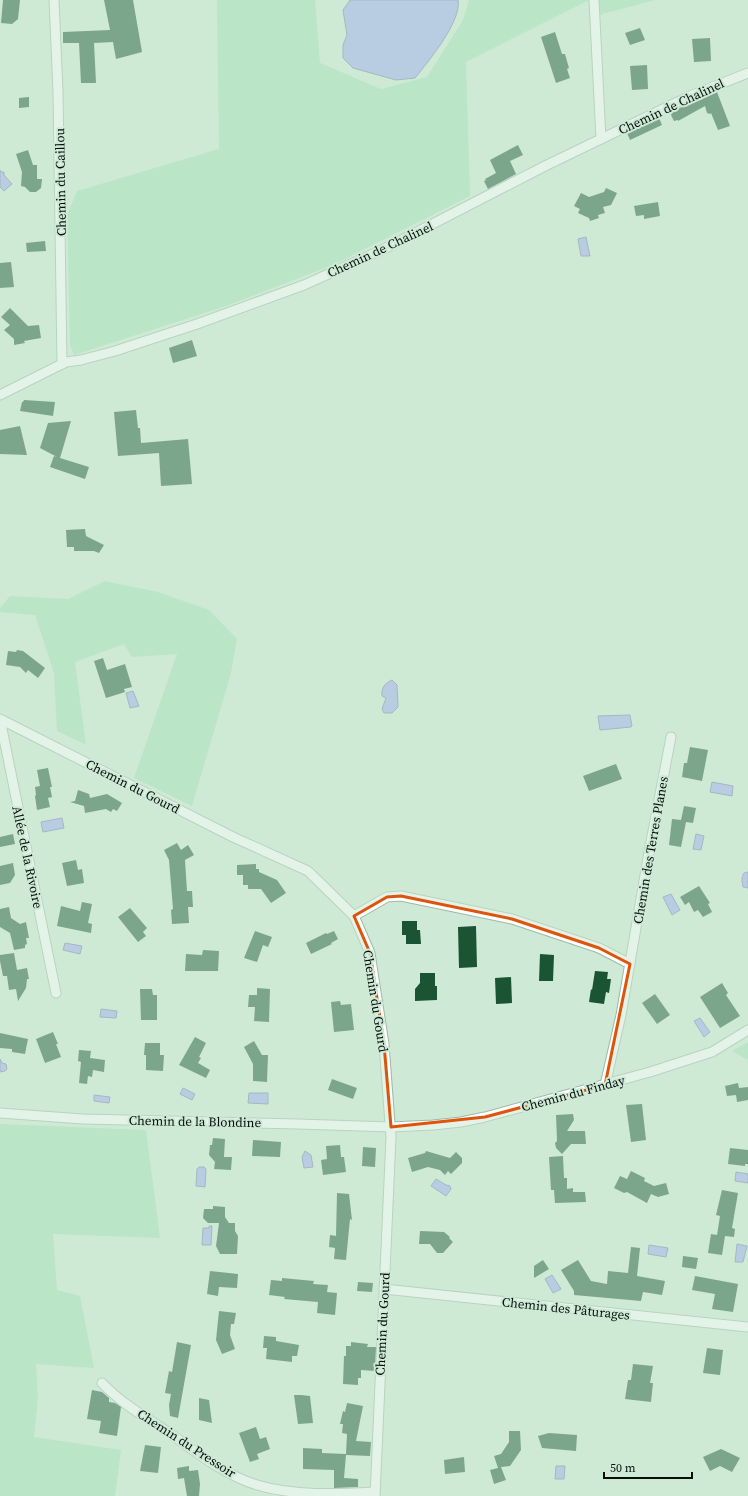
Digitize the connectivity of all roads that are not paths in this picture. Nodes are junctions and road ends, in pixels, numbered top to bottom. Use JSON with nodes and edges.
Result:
{"nodes":[{"id":1,"x":54,"y":0,"type":"edge"},
{"id":2,"x":594,"y":0,"type":"edge"},
{"id":3,"x":748,"y":73,"type":"edge"},
{"id":4,"x":601,"y":139,"type":"junction"},
{"id":5,"x":62,"y":364,"type":"junction"},
{"id":6,"x":0,"y":395,"type":"edge"},
{"id":7,"x":1,"y":720,"type":"edge"},
{"id":8,"x":671,"y":737,"type":"dead end"},
{"id":9,"x":354,"y":916,"type":"junction"},
{"id":10,"x":630,"y":964,"type":"junction"},
{"id":11,"x":56,"y":993,"type":"dead end"},
{"id":12,"x":748,"y":1030,"type":"edge"},
{"id":13,"x":604,"y":1085,"type":"junction"},
{"id":14,"x":0,"y":1113,"type":"edge"},
{"id":15,"x":390,"y":1127,"type":"junction"},
{"id":16,"x":384,"y":1289,"type":"junction"},
{"id":17,"x":748,"y":1327,"type":"edge"},
{"id":18,"x":102,"y":1382,"type":"dead end"},
{"id":19,"x":375,"y":1494,"type":"edge"}],
"edges":[{"from":1,"to":5,"type":"street","name":"Chemin du Caillou"},
{"from":2,"to":4,"type":"street"},
{"from":3,"to":4,"type":"street","name":"Chemin de Chalinel"},
{"from":4,"to":5,"type":"street","name":"Chemin de Chalinel"},
{"from":5,"to":6,"type":"street","name":"Chemin de Chalinel"},
{"from":7,"to":9,"type":"street","name":"Chemin du Gourd"},
{"from":7,"to":11,"type":"street","name":"Allée de la Rivoire"},
{"from":8,"to":10,"type":"street","name":"Chemin des Terres Planes"},
{"from":9,"to":10,"type":"street"},
{"from":9,"to":15,"type":"street","name":"Chemin du Gourd"},
{"from":10,"to":13,"type":"street","name":"Chemin des Terres Planes"},
{"from":12,"to":13,"type":"street","name":"Chemin du Finday"},
{"from":13,"to":15,"type":"street","name":"Chemin du Finday"},
{"from":14,"to":15,"type":"street","name":"Chemin de la Blondine"},
{"from":15,"to":16,"type":"street","name":"Chemin du Gourd"},
{"from":16,"to":17,"type":"street","name":"Chemin des Pâturages"},
{"from":16,"to":19,"type":"street","name":"Chemin du Gourd"},
{"from":18,"to":19,"type":"street","name":"Chemin du Pressoir"}]}
